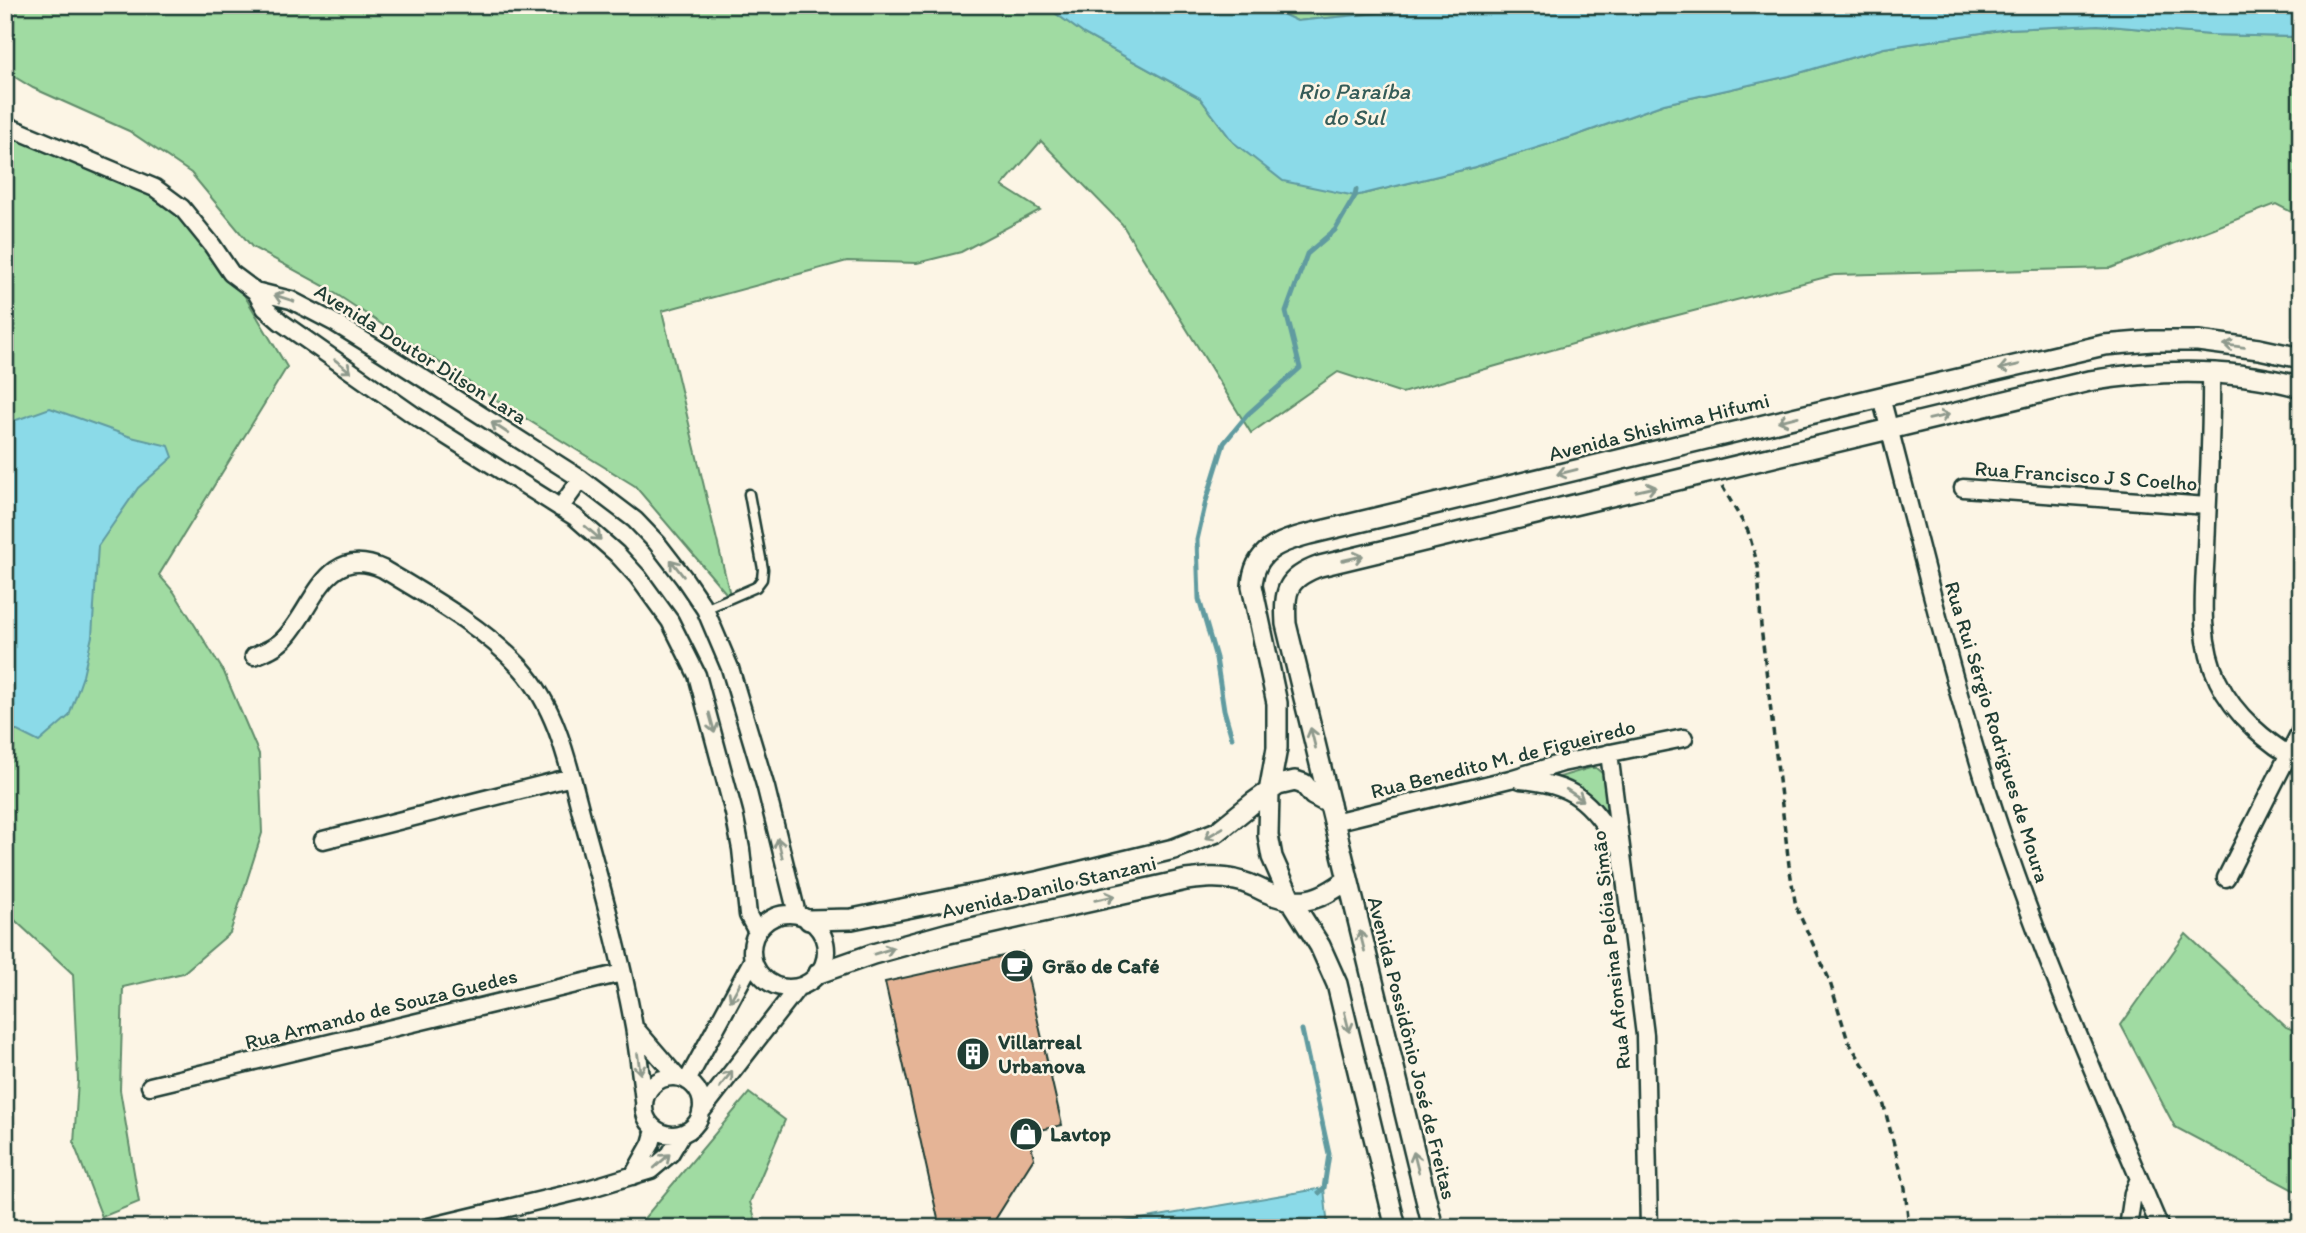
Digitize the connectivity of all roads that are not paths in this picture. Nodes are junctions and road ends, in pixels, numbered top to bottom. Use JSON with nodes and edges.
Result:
{"nodes":[{"id":1,"x":5,"y":125,"type":"edge"},
{"id":2,"x":255,"y":291,"type":"junction"},
{"id":3,"x":2301,"y":358,"type":"edge"},
{"id":4,"x":2211,"y":373,"type":"junction"},
{"id":5,"x":2301,"y":387,"type":"edge"},
{"id":6,"x":1881,"y":397,"type":"junction"},
{"id":7,"x":1890,"y":429,"type":"junction"},
{"id":8,"x":581,"y":479,"type":"junction"},
{"id":9,"x":1962,"y":488,"type":"dead end"},
{"id":10,"x":749,"y":494,"type":"dead end"},
{"id":11,"x":2207,"y":506,"type":"junction"},
{"id":12,"x":561,"y":508,"type":"junction"},
{"id":13,"x":705,"y":609,"type":"junction"},
{"id":14,"x":254,"y":656,"type":"dead end"},
{"id":15,"x":2301,"y":730,"type":"edge"},
{"id":16,"x":1684,"y":738,"type":"dead end"},
{"id":17,"x":1609,"y":753,"type":"junction"},
{"id":18,"x":2295,"y":758,"type":"edge"},
{"id":19,"x":572,"y":777,"type":"junction"},
{"id":20,"x":1510,"y":779,"type":"junction"},
{"id":21,"x":1269,"y":787,"type":"junction"},
{"id":22,"x":1332,"y":813,"type":"junction"},
{"id":23,"x":323,"y":839,"type":"dead end"},
{"id":24,"x":1621,"y":849,"type":"junction"},
{"id":25,"x":2227,"y":878,"type":"dead end"},
{"id":26,"x":1347,"y":880,"type":"junction"},
{"id":27,"x":1296,"y":908,"type":"junction"},
{"id":28,"x":803,"y":917,"type":"junction"},
{"id":29,"x":757,"y":932,"type":"junction"},
{"id":30,"x":753,"y":959,"type":"junction"},
{"id":31,"x":622,"y":973,"type":"junction"},
{"id":32,"x":819,"y":973,"type":"junction"},
{"id":33,"x":798,"y":988,"type":"junction"},
{"id":34,"x":634,"y":1027,"type":"junction"},
{"id":35,"x":682,"y":1079,"type":"junction"},
{"id":36,"x":149,"y":1086,"type":"dead end"},
{"id":37,"x":644,"y":1101,"type":"junction"},
{"id":38,"x":701,"y":1112,"type":"junction"},
{"id":39,"x":655,"y":1130,"type":"junction"},
{"id":40,"x":682,"y":1134,"type":"junction"},
{"id":41,"x":633,"y":1176,"type":"junction"},
{"id":42,"x":2139,"y":1179,"type":"junction"},
{"id":43,"x":425,"y":1228,"type":"edge"},
{"id":44,"x":1396,"y":1228,"type":"edge"},
{"id":45,"x":1433,"y":1228,"type":"edge"},
{"id":46,"x":1649,"y":1228,"type":"edge"},
{"id":47,"x":2128,"y":1228,"type":"edge"},
{"id":48,"x":2160,"y":1228,"type":"edge"}],
"edges":[{"from":1,"to":2,"type":"street"},
{"from":8,"to":2,"type":"street","name":"Avenida Doutor Dilson Lara","one_way":true},
{"from":2,"to":12,"type":"street","one_way":true},
{"from":3,"to":6,"type":"street","name":"Avenida Shishima Hifumi","one_way":true},
{"from":4,"to":5,"type":"street"},
{"from":7,"to":4,"type":"street","one_way":true},
{"from":4,"to":11,"type":"street"},
{"from":6,"to":7,"type":"street","name":"Rua Rui Sérgio Rodrigues de Moura"},
{"from":6,"to":21,"type":"street","name":"Avenida Shishima Hifumi","one_way":true},
{"from":22,"to":7,"type":"street","one_way":true},
{"from":7,"to":42,"type":"street","name":"Rua Rui Sérgio Rodrigues de Moura"},
{"from":8,"to":12,"type":"street"},
{"from":13,"to":8,"type":"street","name":"Avenida Doutor Dilson Lara","one_way":true},
{"from":9,"to":11,"type":"street","name":"Rua Francisco J S Coelho"},
{"from":10,"to":13,"type":"lane"},
{"from":11,"to":18,"type":"street"},
{"from":12,"to":29,"type":"street","one_way":true},
{"from":28,"to":13,"type":"street","name":"Avenida Doutor Dilson Lara","one_way":true},
{"from":14,"to":19,"type":"street"},
{"from":15,"to":18,"type":"street"},
{"from":16,"to":17,"type":"street","name":"Rua Benedito M. de Figueiredo"},
{"from":17,"to":20,"type":"street","name":"Rua Benedito M. de Figueiredo"},
{"from":17,"to":24,"type":"street","name":"Rua Afonsina Pelóia Simão"},
{"from":18,"to":25,"type":"street"},
{"from":19,"to":23,"type":"street"},
{"from":19,"to":31,"type":"street"},
{"from":20,"to":22,"type":"street","name":"Rua Benedito M. de Figueiredo"},
{"from":20,"to":24,"type":"street","one_way":true},
{"from":21,"to":22,"type":"street"},
{"from":21,"to":27,"type":"street","name":"Avenida Shishima Hifumi"},
{"from":21,"to":28,"type":"street","name":"Avenida Danilo Stanzani","one_way":true},
{"from":22,"to":26,"type":"street","name":"Avenida Possidônio José de Freitas"},
{"from":24,"to":46,"type":"street","name":"Rua Afonsina Pelóia Simão"},
{"from":26,"to":27,"type":"street"},
{"from":45,"to":26,"type":"street","name":"Avenida Possidônio José de Freitas","one_way":true},
{"from":32,"to":27,"type":"street","name":"Avenida Danilo Stanzani","one_way":true},
{"from":27,"to":44,"type":"street","one_way":true},
{"from":28,"to":29,"type":"street"},
{"from":28,"to":32,"type":"street"},
{"from":29,"to":30,"type":"street"},
{"from":30,"to":33,"type":"street"},
{"from":30,"to":35,"type":"street","one_way":true},
{"from":31,"to":34,"type":"street"},
{"from":31,"to":36,"type":"street","name":"Rua Armando de Souza Guedes"},
{"from":32,"to":33,"type":"street"},
{"from":38,"to":33,"type":"street","one_way":true},
{"from":34,"to":35,"type":"street"},
{"from":34,"to":37,"type":"street","one_way":true},
{"from":35,"to":37,"type":"street"},
{"from":35,"to":38,"type":"street"},
{"from":37,"to":39,"type":"street"},
{"from":38,"to":40,"type":"street"},
{"from":39,"to":40,"type":"street"},
{"from":39,"to":41,"type":"street"},
{"from":41,"to":40,"type":"street","one_way":true},
{"from":41,"to":43,"type":"street"},
{"from":42,"to":47,"type":"street"},
{"from":42,"to":48,"type":"street","name":"Rua Rui Sérgio Rodrigues de Moura"}]}
